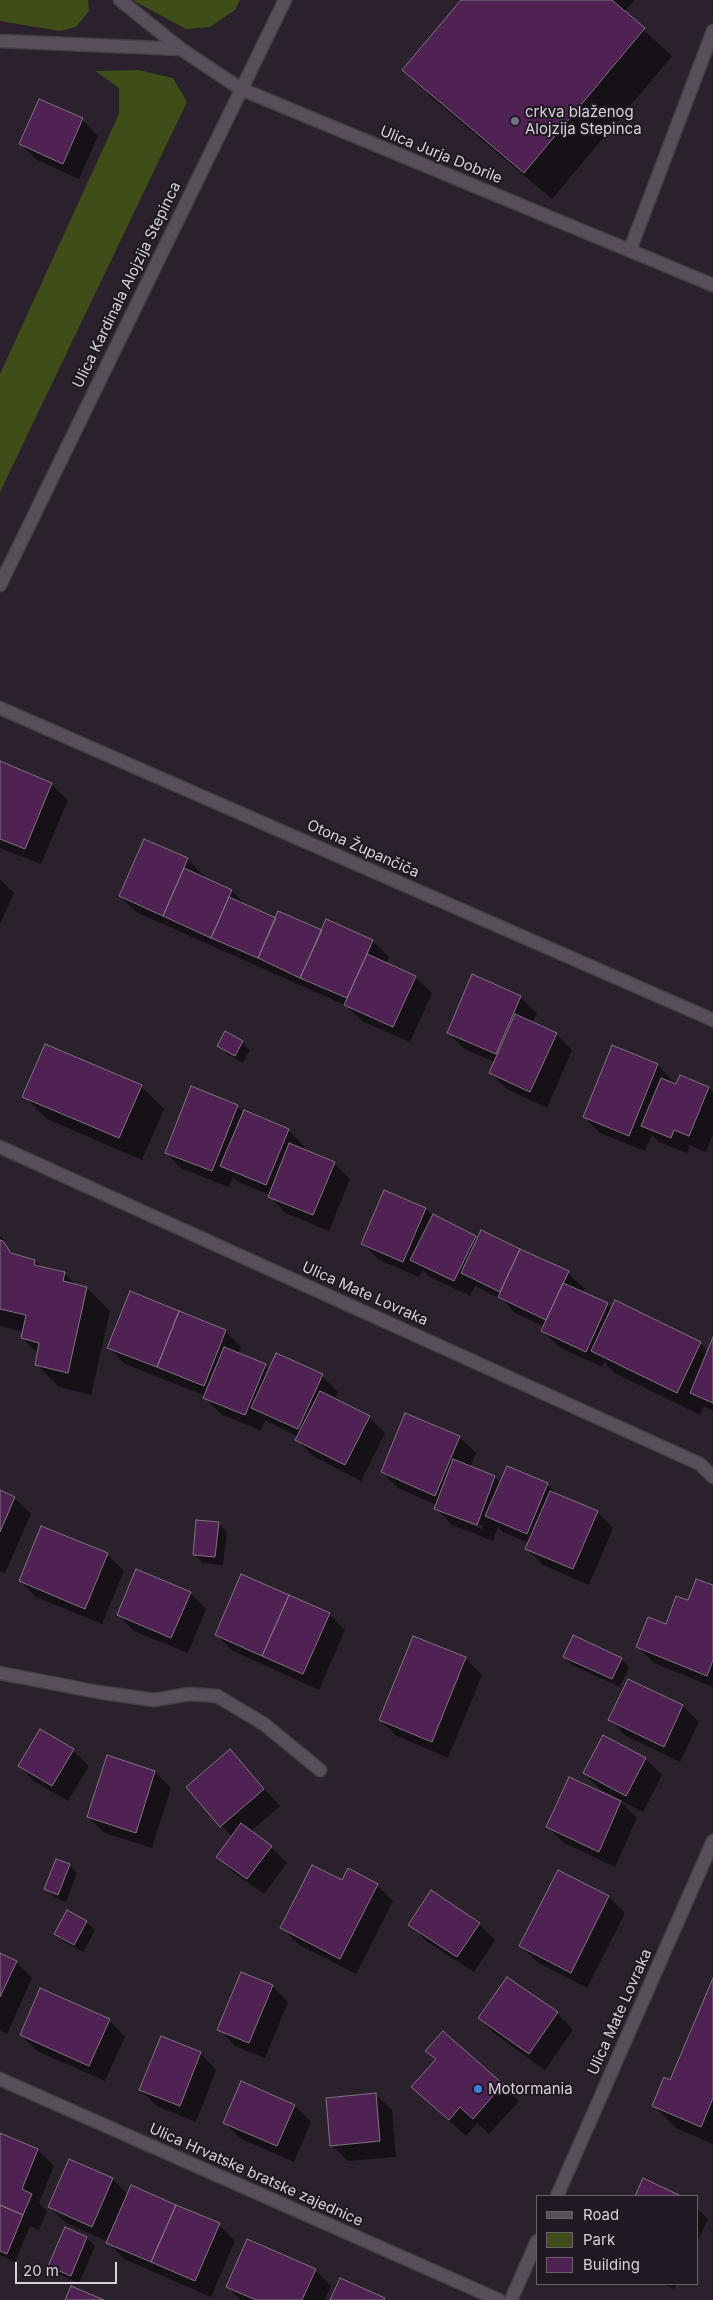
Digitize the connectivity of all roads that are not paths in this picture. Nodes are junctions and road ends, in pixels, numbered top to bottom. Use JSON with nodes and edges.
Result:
{"nodes":[{"id":1,"x":120,"y":0,"type":"edge"},
{"id":2,"x":285,"y":0,"type":"edge"},
{"id":3,"x":713,"y":31,"type":"edge"},
{"id":4,"x":0,"y":41,"type":"edge"},
{"id":5,"x":181,"y":49,"type":"junction"},
{"id":6,"x":240,"y":89,"type":"junction"},
{"id":7,"x":630,"y":250,"type":"junction"},
{"id":8,"x":713,"y":285,"type":"edge"},
{"id":9,"x":0,"y":585,"type":"edge"},
{"id":10,"x":0,"y":708,"type":"edge"},
{"id":11,"x":713,"y":1020,"type":"edge"},
{"id":12,"x":0,"y":1147,"type":"edge"},
{"id":13,"x":713,"y":1477,"type":"edge"},
{"id":14,"x":0,"y":1673,"type":"edge"},
{"id":15,"x":320,"y":1770,"type":"dead end"},
{"id":16,"x":713,"y":1841,"type":"edge"},
{"id":17,"x":0,"y":2079,"type":"edge"},
{"id":18,"x":556,"y":2195,"type":"edge"},
{"id":19,"x":536,"y":2243,"type":"edge"},
{"id":20,"x":499,"y":2300,"type":"edge"},
{"id":21,"x":511,"y":2300,"type":"edge"}],
"edges":[{"from":1,"to":5,"type":"street","name":"Ulica Jurja Dobrile"},
{"from":2,"to":6,"type":"street","name":"Ulica Kardinala Alojzija Stepinca"},
{"from":3,"to":7,"type":"street"},
{"from":4,"to":5,"type":"street"},
{"from":5,"to":6,"type":"street","name":"Ulica Jurja Dobrile"},
{"from":6,"to":7,"type":"street","name":"Ulica Jurja Dobrile"},
{"from":6,"to":9,"type":"street","name":"Ulica Kardinala Alojzija Stepinca"},
{"from":7,"to":8,"type":"street","name":"Ulica Jurja Dobrile"},
{"from":10,"to":11,"type":"street","name":"Otona Župančiča"},
{"from":12,"to":13,"type":"street","name":"Ulica Mate Lovraka"},
{"from":14,"to":15,"type":"street"},
{"from":16,"to":18,"type":"street","name":"Ulica Mate Lovraka"},
{"from":17,"to":20,"type":"street","name":"Ulica Hrvatske bratske zajednice"},
{"from":19,"to":21,"type":"street"}]}
